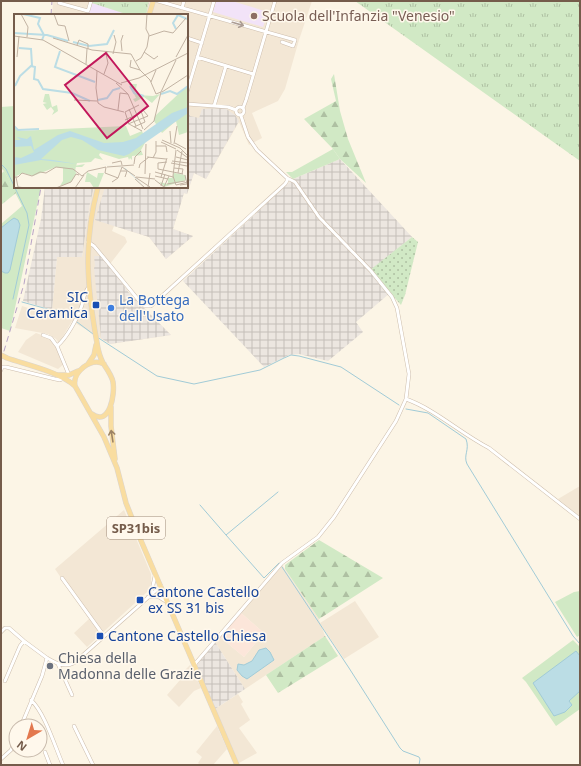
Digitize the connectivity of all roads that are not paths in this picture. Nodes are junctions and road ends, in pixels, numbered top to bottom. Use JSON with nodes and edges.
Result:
{"nodes":[{"id":1,"x":59,"y":1,"type":"edge"},
{"id":2,"x":91,"y":1,"type":"edge"},
{"id":3,"x":155,"y":1,"type":"edge"},
{"id":4,"x":184,"y":1,"type":"edge"},
{"id":5,"x":214,"y":1,"type":"edge"},
{"id":6,"x":275,"y":1,"type":"edge"},
{"id":7,"x":167,"y":2,"type":"edge"},
{"id":8,"x":182,"y":8,"type":"junction"},
{"id":9,"x":149,"y":14,"type":"edge"},
{"id":10,"x":210,"y":16,"type":"junction"},
{"id":11,"x":266,"y":32,"type":"junction"},
{"id":12,"x":188,"y":38,"type":"edge"},
{"id":13,"x":282,"y":42,"type":"dead end"},
{"id":14,"x":202,"y":43,"type":"junction"},
{"id":15,"x":197,"y":57,"type":"junction"},
{"id":16,"x":226,"y":66,"type":"junction"},
{"id":17,"x":254,"y":74,"type":"junction"},
{"id":18,"x":188,"y":88,"type":"edge"},
{"id":19,"x":188,"y":104,"type":"edge"},
{"id":20,"x":214,"y":106,"type":"junction"},
{"id":21,"x":242,"y":108,"type":"junction"},
{"id":22,"x":236,"y":110,"type":"junction"},
{"id":23,"x":241,"y":116,"type":"junction"},
{"id":24,"x":287,"y":178,"type":"junction"},
{"id":25,"x":98,"y":188,"type":"edge"},
{"id":26,"x":88,"y":242,"type":"junction"},
{"id":27,"x":88,"y":249,"type":"junction"},
{"id":28,"x":99,"y":252,"type":"junction"},
{"id":29,"x":89,"y":287,"type":"junction"},
{"id":30,"x":43,"y":335,"type":"dead end"},
{"id":31,"x":96,"y":342,"type":"junction"},
{"id":32,"x":57,"y":346,"type":"junction"},
{"id":33,"x":1,"y":355,"type":"edge"},
{"id":34,"x":104,"y":364,"type":"junction"},
{"id":35,"x":87,"y":366,"type":"junction"},
{"id":36,"x":1,"y":370,"type":"edge"},
{"id":37,"x":80,"y":370,"type":"junction"},
{"id":38,"x":66,"y":376,"type":"junction"},
{"id":39,"x":75,"y":386,"type":"junction"},
{"id":40,"x":406,"y":399,"type":"junction"},
{"id":41,"x":111,"y":404,"type":"junction"},
{"id":42,"x":91,"y":413,"type":"junction"},
{"id":43,"x":117,"y":468,"type":"junction"},
{"id":44,"x":580,"y":519,"type":"edge"},
{"id":45,"x":155,"y":572,"type":"junction"},
{"id":46,"x":62,"y":578,"type":"dead end"},
{"id":47,"x":161,"y":586,"type":"junction"},
{"id":48,"x":150,"y":595,"type":"junction"},
{"id":49,"x":168,"y":603,"type":"junction"},
{"id":50,"x":1,"y":632,"type":"edge"},
{"id":51,"x":104,"y":636,"type":"junction"},
{"id":52,"x":24,"y":641,"type":"junction"},
{"id":53,"x":47,"y":658,"type":"junction"},
{"id":54,"x":58,"y":664,"type":"junction"},
{"id":55,"x":194,"y":664,"type":"junction"},
{"id":56,"x":6,"y":681,"type":"dead end"},
{"id":57,"x":72,"y":695,"type":"dead end"},
{"id":58,"x":31,"y":700,"type":"junction"},
{"id":59,"x":24,"y":718,"type":"edge"},
{"id":60,"x":74,"y":726,"type":"dead end"},
{"id":61,"x":63,"y":765,"type":"edge"},
{"id":62,"x":93,"y":765,"type":"edge"},
{"id":63,"x":237,"y":765,"type":"edge"}],
"edges":[{"from":1,"to":2,"type":"street"},
{"from":3,"to":7,"type":"street"},
{"from":3,"to":9,"type":"main road"},
{"from":4,"to":8,"type":"street"},
{"from":5,"to":10,"type":"street"},
{"from":6,"to":11,"type":"street"},
{"from":7,"to":8,"type":"street"},
{"from":8,"to":10,"type":"street"},
{"from":10,"to":11,"type":"street","one_way":true},
{"from":10,"to":14,"type":"street"},
{"from":11,"to":13,"type":"street"},
{"from":11,"to":17,"type":"street"},
{"from":12,"to":14,"type":"street"},
{"from":14,"to":15,"type":"street"},
{"from":15,"to":16,"type":"street"},
{"from":15,"to":18,"type":"street"},
{"from":16,"to":17,"type":"street"},
{"from":16,"to":20,"type":"street"},
{"from":17,"to":21,"type":"street"},
{"from":19,"to":20,"type":"street"},
{"from":20,"to":22,"type":"street"},
{"from":21,"to":22,"type":"street"},
{"from":21,"to":23,"type":"street"},
{"from":22,"to":23,"type":"street"},
{"from":23,"to":24,"type":"street"},
{"from":24,"to":28,"type":"street"},
{"from":24,"to":40,"type":"street"},
{"from":25,"to":26,"type":"main road"},
{"from":26,"to":27,"type":"main road"},
{"from":26,"to":28,"type":"street"},
{"from":27,"to":28,"type":"street"},
{"from":27,"to":29,"type":"main road"},
{"from":29,"to":31,"type":"main road"},
{"from":29,"to":32,"type":"street"},
{"from":30,"to":32,"type":"street"},
{"from":31,"to":34,"type":"main road"},
{"from":31,"to":35,"type":"main road"},
{"from":32,"to":38,"type":"street"},
{"from":33,"to":38,"type":"main road","bridge":true},
{"from":34,"to":35,"type":"main road"},
{"from":34,"to":41,"type":"main road"},
{"from":35,"to":37,"type":"main road"},
{"from":36,"to":38,"type":"street"},
{"from":37,"to":38,"type":"main road"},
{"from":37,"to":39,"type":"main road"},
{"from":38,"to":39,"type":"main road"},
{"from":39,"to":42,"type":"main road"},
{"from":40,"to":44,"type":"street"},
{"from":40,"to":55,"type":"street"},
{"from":41,"to":42,"type":"main road"},
{"from":43,"to":41,"type":"main road","number":"SP31bis","one_way":true},
{"from":42,"to":43,"type":"main road","number":"SP31bis"},
{"from":43,"to":45,"type":"main road","number":"SP31bis"},
{"from":45,"to":47,"type":"main road","number":"SP31bis"},
{"from":45,"to":48,"type":"street"},
{"from":46,"to":51,"type":"street"},
{"from":47,"to":48,"type":"street"},
{"from":47,"to":49,"type":"main road","number":"SP31bis"},
{"from":48,"to":49,"type":"street"},
{"from":48,"to":51,"type":"street"},
{"from":49,"to":55,"type":"main road","number":"SP31bis"},
{"from":50,"to":52,"type":"street"},
{"from":51,"to":54,"type":"street"},
{"from":52,"to":53,"type":"street"},
{"from":52,"to":56,"type":"street"},
{"from":53,"to":54,"type":"street"},
{"from":53,"to":58,"type":"street"},
{"from":54,"to":57,"type":"street"},
{"from":55,"to":63,"type":"main road","number":"SP31bis"},
{"from":58,"to":59,"type":"street"},
{"from":58,"to":61,"type":"street"},
{"from":60,"to":62,"type":"street"}]}
